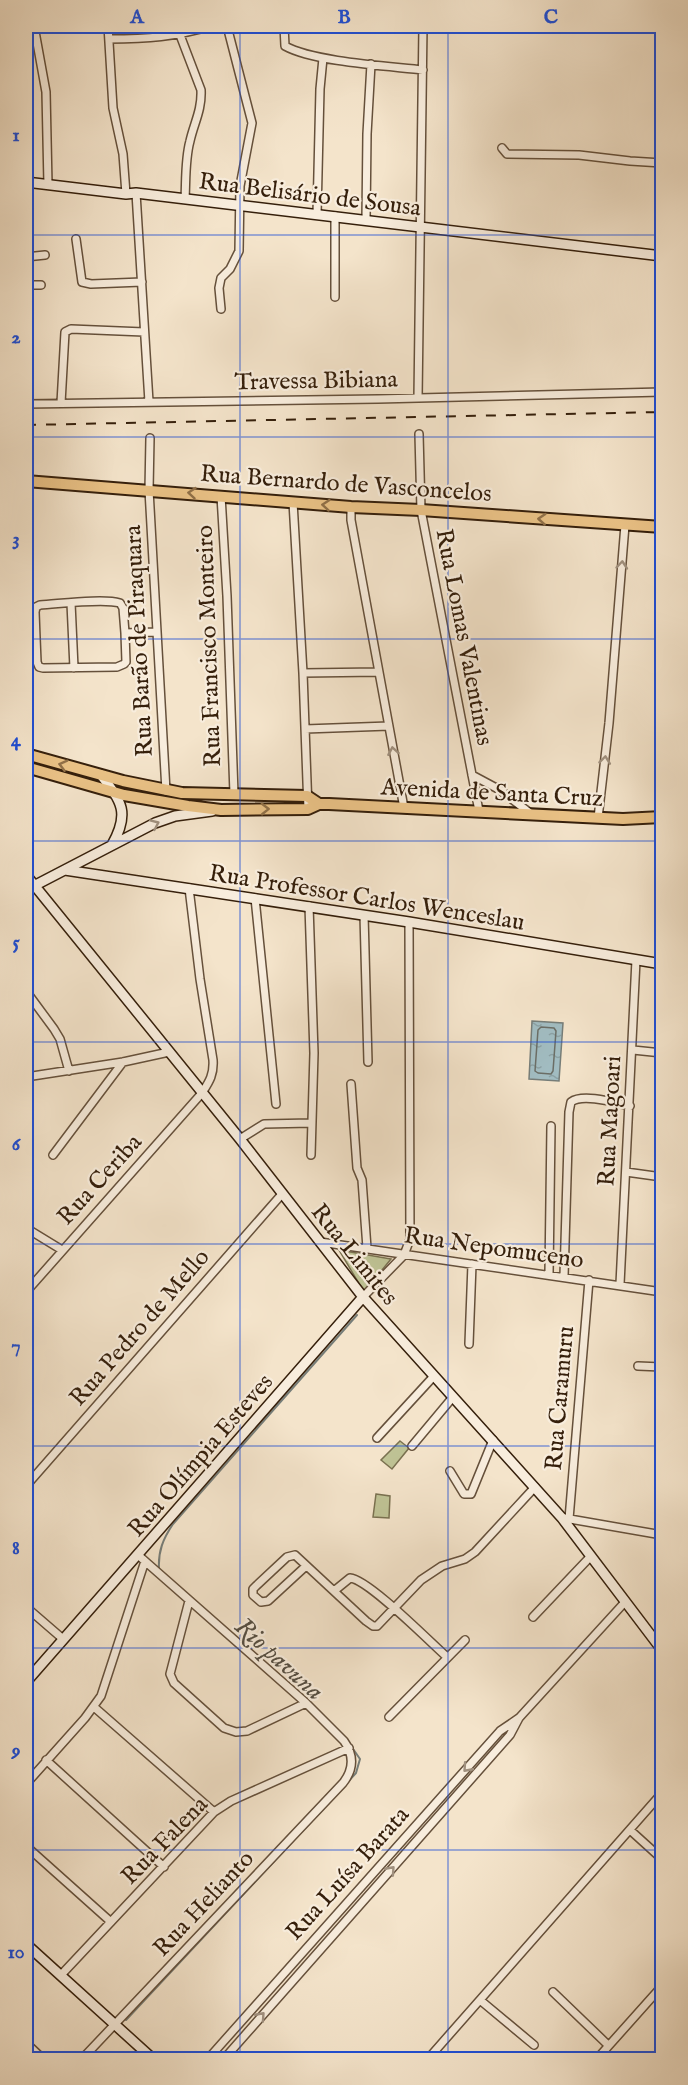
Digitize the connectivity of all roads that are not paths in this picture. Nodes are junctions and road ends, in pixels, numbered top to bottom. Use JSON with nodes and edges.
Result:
{"nodes":[{"id":1,"x":34,"y":26,"type":"edge"},
{"id":2,"x":108,"y":26,"type":"edge"},
{"id":3,"x":212,"y":26,"type":"edge"},
{"id":4,"x":227,"y":26,"type":"edge"},
{"id":5,"x":284,"y":26,"type":"edge"},
{"id":6,"x":423,"y":26,"type":"edge"},
{"id":7,"x":180,"y":35,"type":"junction"},
{"id":8,"x":109,"y":39,"type":"junction"},
{"id":9,"x":323,"y":58,"type":"junction"},
{"id":10,"x":371,"y":64,"type":"junction"},
{"id":11,"x":423,"y":70,"type":"junction"},
{"id":12,"x":502,"y":148,"type":"dead end"},
{"id":13,"x":663,"y":163,"type":"edge"},
{"id":14,"x":26,"y":182,"type":"edge"},
{"id":15,"x":48,"y":185,"type":"junction"},
{"id":16,"x":131,"y":194,"type":"junction"},
{"id":17,"x":185,"y":199,"type":"junction"},
{"id":18,"x":241,"y":205,"type":"junction"},
{"id":19,"x":317,"y":214,"type":"junction"},
{"id":20,"x":335,"y":216,"type":"junction"},
{"id":21,"x":366,"y":219,"type":"junction"},
{"id":22,"x":422,"y":227,"type":"junction"},
{"id":23,"x":76,"y":239,"type":"dead end"},
{"id":24,"x":45,"y":255,"type":"dead end"},
{"id":25,"x":663,"y":256,"type":"edge"},
{"id":26,"x":26,"y":257,"type":"edge"},
{"id":27,"x":142,"y":282,"type":"junction"},
{"id":28,"x":26,"y":285,"type":"edge"},
{"id":29,"x":41,"y":285,"type":"dead end"},
{"id":30,"x":335,"y":297,"type":"dead end"},
{"id":31,"x":221,"y":309,"type":"dead end"},
{"id":32,"x":144,"y":332,"type":"junction"},
{"id":33,"x":663,"y":392,"type":"edge"},
{"id":34,"x":418,"y":398,"type":"junction"},
{"id":35,"x":149,"y":402,"type":"junction"},
{"id":36,"x":61,"y":403,"type":"junction"},
{"id":37,"x":26,"y":404,"type":"edge"},
{"id":38,"x":418,"y":434,"type":"dead end"},
{"id":39,"x":150,"y":438,"type":"dead end"},
{"id":40,"x":26,"y":481,"type":"edge"},
{"id":41,"x":150,"y":490,"type":"junction"},
{"id":42,"x":221,"y":496,"type":"junction"},
{"id":43,"x":292,"y":502,"type":"junction"},
{"id":44,"x":351,"y":507,"type":"junction"},
{"id":45,"x":421,"y":510,"type":"junction"},
{"id":46,"x":622,"y":524,"type":"junction"},
{"id":47,"x":663,"y":527,"type":"edge"},
{"id":48,"x":71,"y":603,"type":"junction"},
{"id":49,"x":157,"y":632,"type":"junction"},
{"id":50,"x":125,"y":633,"type":"junction"},
{"id":51,"x":26,"y":638,"type":"edge"},
{"id":52,"x":36,"y":638,"type":"junction"},
{"id":53,"x":74,"y":668,"type":"junction"},
{"id":54,"x":379,"y":672,"type":"junction"},
{"id":55,"x":303,"y":673,"type":"junction"},
{"id":56,"x":389,"y":726,"type":"junction"},
{"id":57,"x":305,"y":729,"type":"junction"},
{"id":58,"x":26,"y":754,"type":"edge"},
{"id":59,"x":26,"y":767,"type":"edge"},
{"id":60,"x":101,"y":775,"type":"junction"},
{"id":61,"x":472,"y":775,"type":"junction"},
{"id":62,"x":165,"y":791,"type":"junction"},
{"id":63,"x":113,"y":792,"type":"junction"},
{"id":64,"x":234,"y":794,"type":"junction"},
{"id":65,"x":307,"y":796,"type":"junction"},
{"id":66,"x":319,"y":804,"type":"junction"},
{"id":67,"x":404,"y":808,"type":"junction"},
{"id":68,"x":308,"y":809,"type":"junction"},
{"id":69,"x":221,"y":810,"type":"junction"},
{"id":70,"x":479,"y":811,"type":"junction"},
{"id":71,"x":531,"y":814,"type":"junction"},
{"id":72,"x":663,"y":817,"type":"edge"},
{"id":73,"x":598,"y":818,"type":"junction"},
{"id":74,"x":112,"y":844,"type":"junction"},
{"id":75,"x":93,"y":855,"type":"junction"},
{"id":76,"x":65,"y":870,"type":"junction"},
{"id":77,"x":26,"y":875,"type":"edge"},
{"id":78,"x":99,"y":875,"type":"junction"},
{"id":79,"x":30,"y":888,"type":"edge"},
{"id":80,"x":189,"y":888,"type":"junction"},
{"id":81,"x":255,"y":898,"type":"junction"},
{"id":82,"x":309,"y":906,"type":"junction"},
{"id":83,"x":364,"y":915,"type":"junction"},
{"id":84,"x":410,"y":922,"type":"junction"},
{"id":85,"x":636,"y":960,"type":"junction"},
{"id":86,"x":663,"y":964,"type":"edge"},
{"id":87,"x":26,"y":991,"type":"edge"},
{"id":88,"x":633,"y":1050,"type":"junction"},
{"id":89,"x":169,"y":1052,"type":"junction"},
{"id":90,"x":663,"y":1053,"type":"edge"},
{"id":91,"x":123,"y":1062,"type":"junction"},
{"id":92,"x":368,"y":1062,"type":"dead end"},
{"id":93,"x":69,"y":1071,"type":"junction"},
{"id":94,"x":26,"y":1077,"type":"edge"},
{"id":95,"x":351,"y":1084,"type":"dead end"},
{"id":96,"x":202,"y":1093,"type":"junction"},
{"id":97,"x":276,"y":1104,"type":"dead end"},
{"id":98,"x":630,"y":1106,"type":"junction"},
{"id":99,"x":311,"y":1123,"type":"junction"},
{"id":100,"x":551,"y":1126,"type":"dead end"},
{"id":101,"x":240,"y":1139,"type":"junction"},
{"id":102,"x":53,"y":1155,"type":"dead end"},
{"id":103,"x":310,"y":1155,"type":"dead end"},
{"id":104,"x":626,"y":1172,"type":"junction"},
{"id":105,"x":663,"y":1177,"type":"edge"},
{"id":106,"x":282,"y":1194,"type":"junction"},
{"id":107,"x":26,"y":1228,"type":"edge"},
{"id":108,"x":320,"y":1242,"type":"junction"},
{"id":109,"x":367,"y":1248,"type":"junction"},
{"id":110,"x":62,"y":1250,"type":"junction"},
{"id":111,"x":404,"y":1255,"type":"junction"},
{"id":112,"x":472,"y":1264,"type":"junction"},
{"id":113,"x":546,"y":1274,"type":"junction"},
{"id":114,"x":564,"y":1276,"type":"junction"},
{"id":115,"x":589,"y":1280,"type":"junction"},
{"id":116,"x":620,"y":1284,"type":"junction"},
{"id":117,"x":26,"y":1292,"type":"edge"},
{"id":118,"x":663,"y":1292,"type":"edge"},
{"id":119,"x":363,"y":1298,"type":"junction"},
{"id":120,"x":469,"y":1344,"type":"dead end"},
{"id":121,"x":638,"y":1366,"type":"dead end"},
{"id":122,"x":663,"y":1367,"type":"edge"},
{"id":123,"x":434,"y":1376,"type":"junction"},
{"id":124,"x":453,"y":1397,"type":"junction"},
{"id":125,"x":377,"y":1438,"type":"dead end"},
{"id":126,"x":493,"y":1440,"type":"junction"},
{"id":127,"x":412,"y":1446,"type":"dead end"},
{"id":128,"x":450,"y":1471,"type":"dead end"},
{"id":129,"x":26,"y":1486,"type":"edge"},
{"id":130,"x":535,"y":1487,"type":"junction"},
{"id":131,"x":565,"y":1518,"type":"junction"},
{"id":132,"x":663,"y":1535,"type":"edge"},
{"id":133,"x":591,"y":1556,"type":"junction"},
{"id":134,"x":142,"y":1558,"type":"junction"},
{"id":135,"x":306,"y":1566,"type":"junction"},
{"id":136,"x":334,"y":1591,"type":"junction"},
{"id":137,"x":189,"y":1601,"type":"junction"},
{"id":138,"x":625,"y":1602,"type":"junction"},
{"id":139,"x":26,"y":1607,"type":"edge"},
{"id":140,"x":394,"y":1608,"type":"junction"},
{"id":141,"x":533,"y":1617,"type":"dead end"},
{"id":142,"x":63,"y":1639,"type":"junction"},
{"id":143,"x":465,"y":1641,"type":"dead end"},
{"id":144,"x":663,"y":1650,"type":"edge"},
{"id":145,"x":447,"y":1657,"type":"junction"},
{"id":146,"x":26,"y":1682,"type":"edge"},
{"id":147,"x":306,"y":1703,"type":"junction"},
{"id":148,"x":94,"y":1707,"type":"junction"},
{"id":149,"x":389,"y":1717,"type":"dead end"},
{"id":150,"x":513,"y":1721,"type":"junction"},
{"id":151,"x":349,"y":1748,"type":"junction"},
{"id":152,"x":46,"y":1760,"type":"junction"},
{"id":153,"x":26,"y":1784,"type":"edge"},
{"id":154,"x":663,"y":1793,"type":"edge"},
{"id":155,"x":214,"y":1812,"type":"junction"},
{"id":156,"x":630,"y":1830,"type":"junction"},
{"id":157,"x":26,"y":1846,"type":"edge"},
{"id":158,"x":663,"y":1859,"type":"edge"},
{"id":159,"x":164,"y":1867,"type":"junction"},
{"id":160,"x":111,"y":1922,"type":"junction"},
{"id":161,"x":26,"y":1944,"type":"edge"},
{"id":162,"x":61,"y":1975,"type":"junction"},
{"id":163,"x":663,"y":1986,"type":"edge"},
{"id":164,"x":553,"y":1992,"type":"dead end"},
{"id":165,"x":480,"y":2000,"type":"junction"},
{"id":166,"x":115,"y":2024,"type":"junction"},
{"id":167,"x":26,"y":2043,"type":"edge"},
{"id":168,"x":534,"y":2045,"type":"dead end"},
{"id":169,"x":608,"y":2045,"type":"junction"},
{"id":170,"x":44,"y":2060,"type":"edge"},
{"id":171,"x":81,"y":2060,"type":"edge"},
{"id":172,"x":154,"y":2060,"type":"edge"},
{"id":173,"x":207,"y":2060,"type":"edge"},
{"id":174,"x":223,"y":2060,"type":"edge"},
{"id":175,"x":427,"y":2060,"type":"edge"},
{"id":176,"x":596,"y":2060,"type":"edge"}],
"edges":[{"from":1,"to":15,"type":"street"},
{"from":2,"to":8,"type":"street"},
{"from":3,"to":7,"type":"street"},
{"from":4,"to":18,"type":"street"},
{"from":5,"to":9,"type":"street"},
{"from":6,"to":11,"type":"street"},
{"from":7,"to":8,"type":"street"},
{"from":7,"to":17,"type":"street"},
{"from":8,"to":16,"type":"street"},
{"from":9,"to":10,"type":"street"},
{"from":9,"to":19,"type":"street"},
{"from":10,"to":11,"type":"street"},
{"from":10,"to":21,"type":"street"},
{"from":11,"to":22,"type":"street"},
{"from":12,"to":13,"type":"street"},
{"from":14,"to":15,"type":"street","name":"Rua Belisário de Sousa"},
{"from":15,"to":16,"type":"street","name":"Rua Belisário de Sousa"},
{"from":16,"to":17,"type":"street","name":"Rua Belisário de Sousa"},
{"from":16,"to":27,"type":"street"},
{"from":17,"to":18,"type":"street","name":"Rua Belisário de Sousa"},
{"from":18,"to":19,"type":"street","name":"Rua Belisário de Sousa"},
{"from":18,"to":31,"type":"street"},
{"from":19,"to":20,"type":"street","name":"Rua Belisário de Sousa"},
{"from":20,"to":21,"type":"street","name":"Rua Belisário de Sousa"},
{"from":20,"to":30,"type":"street"},
{"from":21,"to":22,"type":"street","name":"Rua Belisário de Sousa"},
{"from":22,"to":25,"type":"street","name":"Rua Belisário de Sousa"},
{"from":22,"to":34,"type":"street"},
{"from":23,"to":27,"type":"street"},
{"from":24,"to":26,"type":"street"},
{"from":27,"to":32,"type":"street"},
{"from":28,"to":29,"type":"street"},
{"from":32,"to":35,"type":"street"},
{"from":32,"to":36,"type":"street"},
{"from":33,"to":34,"type":"street","name":"Travessa Bibiana"},
{"from":34,"to":35,"type":"street","name":"Travessa Bibiana"},
{"from":35,"to":36,"type":"street","name":"Travessa Bibiana"},
{"from":36,"to":37,"type":"street","name":"Travessa Bibiana"},
{"from":38,"to":45,"type":"street","name":"Rua Lomas Valentinas"},
{"from":39,"to":41,"type":"street","name":"Rua Barão de Piraquara"},
{"from":40,"to":41,"type":"main road","name":"Rua Bernardo de Vasconcelos"},
{"from":42,"to":41,"type":"main road","name":"Rua Bernardo de Vasconcelos","one_way":true},
{"from":41,"to":49,"type":"street","name":"Rua Barão de Piraquara"},
{"from":42,"to":43,"type":"main road","name":"Rua Bernardo de Vasconcelos"},
{"from":42,"to":64,"type":"street","name":"Rua Francisco Monteiro"},
{"from":44,"to":43,"type":"main road","name":"Rua Bernardo de Vasconcelos","one_way":true},
{"from":43,"to":55,"type":"street"},
{"from":44,"to":45,"type":"main road","name":"Rua Bernardo de Vasconcelos"},
{"from":44,"to":54,"type":"street"},
{"from":46,"to":45,"type":"main road","name":"Rua Bernardo de Vasconcelos","one_way":true},
{"from":45,"to":61,"type":"street","name":"Rua Lomas Valentinas"},
{"from":46,"to":47,"type":"main road","name":"Rua Bernardo de Vasconcelos"},
{"from":73,"to":46,"type":"street","one_way":true},
{"from":48,"to":50,"type":"street"},
{"from":48,"to":52,"type":"street"},
{"from":48,"to":53,"type":"street"},
{"from":49,"to":50,"type":"street"},
{"from":49,"to":62,"type":"street","name":"Rua Barão de Piraquara"},
{"from":50,"to":53,"type":"street"},
{"from":51,"to":52,"type":"street"},
{"from":52,"to":53,"type":"street"},
{"from":54,"to":55,"type":"street"},
{"from":54,"to":56,"type":"street"},
{"from":55,"to":57,"type":"street"},
{"from":56,"to":57,"type":"street"},
{"from":67,"to":56,"type":"street","one_way":true},
{"from":57,"to":65,"type":"street"},
{"from":60,"to":58,"type":"main road","one_way":true},
{"from":59,"to":63,"type":"main road","name":"Avenida de Santa Cruz"},
{"from":60,"to":62,"type":"main road"},
{"from":60,"to":63,"type":"street"},
{"from":61,"to":70,"type":"street","name":"Rua Lomas Valentinas"},
{"from":61,"to":71,"type":"street"},
{"from":62,"to":64,"type":"main road"},
{"from":63,"to":69,"type":"main road","name":"Avenida de Santa Cruz"},
{"from":63,"to":74,"type":"street"},
{"from":64,"to":65,"type":"main road"},
{"from":65,"to":66,"type":"main road"},
{"from":65,"to":68,"type":"street"},
{"from":66,"to":67,"type":"main road","name":"Avenida de Santa Cruz"},
{"from":66,"to":68,"type":"main road","name":"Avenida de Santa Cruz"},
{"from":67,"to":70,"type":"main road","name":"Avenida de Santa Cruz"},
{"from":69,"to":68,"type":"main road","name":"Avenida de Santa Cruz","one_way":true},
{"from":74,"to":69,"type":"street","one_way":true},
{"from":70,"to":71,"type":"main road","name":"Avenida de Santa Cruz"},
{"from":71,"to":73,"type":"main road","name":"Avenida de Santa Cruz"},
{"from":72,"to":73,"type":"main road","name":"Avenida de Santa Cruz"},
{"from":74,"to":75,"type":"street"},
{"from":75,"to":76,"type":"street"},
{"from":75,"to":78,"type":"street"},
{"from":76,"to":78,"type":"street","name":"Rua Professor Carlos Wenceslau"},
{"from":76,"to":79,"type":"street"},
{"from":77,"to":79,"type":"street","name":"Rua Limites"},
{"from":78,"to":80,"type":"street","name":"Rua Professor Carlos Wenceslau"},
{"from":79,"to":89,"type":"street","name":"Rua Limites"},
{"from":80,"to":81,"type":"street","name":"Rua Professor Carlos Wenceslau"},
{"from":80,"to":96,"type":"street","name":"Rua Ceriba"},
{"from":81,"to":82,"type":"street","name":"Rua Professor Carlos Wenceslau"},
{"from":81,"to":97,"type":"street"},
{"from":82,"to":83,"type":"street","name":"Rua Professor Carlos Wenceslau"},
{"from":82,"to":99,"type":"street"},
{"from":83,"to":84,"type":"street","name":"Rua Professor Carlos Wenceslau"},
{"from":83,"to":92,"type":"street"},
{"from":84,"to":85,"type":"street","name":"Rua Professor Carlos Wenceslau"},
{"from":84,"to":111,"type":"street"},
{"from":85,"to":86,"type":"street","name":"Rua Professor Carlos Wenceslau"},
{"from":85,"to":88,"type":"street","name":"Rua Magoari"},
{"from":87,"to":93,"type":"street"},
{"from":88,"to":90,"type":"street"},
{"from":88,"to":98,"type":"street","name":"Rua Magoari"},
{"from":89,"to":91,"type":"street"},
{"from":89,"to":96,"type":"street","name":"Rua Limites"},
{"from":91,"to":93,"type":"street"},
{"from":91,"to":102,"type":"street"},
{"from":93,"to":94,"type":"street"},
{"from":95,"to":109,"type":"street"},
{"from":96,"to":101,"type":"street","name":"Rua Limites"},
{"from":96,"to":110,"type":"street","name":"Rua Ceriba"},
{"from":98,"to":104,"type":"street","name":"Rua Magoari"},
{"from":98,"to":114,"type":"street","name":"Rua Magoari"},
{"from":99,"to":101,"type":"street"},
{"from":99,"to":103,"type":"street"},
{"from":100,"to":113,"type":"street"},
{"from":101,"to":106,"type":"street","name":"Rua Limites"},
{"from":104,"to":105,"type":"street"},
{"from":104,"to":116,"type":"street","name":"Rua Magoari"},
{"from":106,"to":108,"type":"street","name":"Rua Limites"},
{"from":106,"to":129,"type":"street","name":"Rua Pedro de Mello"},
{"from":107,"to":110,"type":"street"},
{"from":108,"to":109,"type":"street","name":"Rua Nepomuceno"},
{"from":108,"to":119,"type":"street","name":"Rua Limites"},
{"from":109,"to":111,"type":"street","name":"Rua Nepomuceno"},
{"from":110,"to":117,"type":"street","name":"Rua Ceriba"},
{"from":111,"to":112,"type":"street","name":"Rua Nepomuceno"},
{"from":111,"to":119,"type":"street","name":"Rua Olímpia Esteves"},
{"from":112,"to":113,"type":"street","name":"Rua Nepomuceno"},
{"from":112,"to":120,"type":"street"},
{"from":113,"to":114,"type":"street","name":"Rua Nepomuceno"},
{"from":114,"to":115,"type":"street","name":"Rua Nepomuceno"},
{"from":115,"to":116,"type":"street","name":"Rua Nepomuceno"},
{"from":115,"to":131,"type":"street","name":"Rua Caramuru"},
{"from":116,"to":118,"type":"street","name":"Rua Nepomuceno"},
{"from":119,"to":123,"type":"street","name":"Rua Limites"},
{"from":119,"to":134,"type":"street","name":"Rua Olímpia Esteves"},
{"from":121,"to":122,"type":"street"},
{"from":123,"to":124,"type":"street","name":"Rua Limites"},
{"from":123,"to":125,"type":"street"},
{"from":124,"to":126,"type":"street","name":"Rua Limites"},
{"from":124,"to":127,"type":"street"},
{"from":126,"to":128,"type":"street"},
{"from":126,"to":130,"type":"street","name":"Rua Limites"},
{"from":130,"to":131,"type":"street","name":"Rua Limites"},
{"from":130,"to":140,"type":"street"},
{"from":131,"to":132,"type":"street"},
{"from":131,"to":133,"type":"street","name":"Rua Limites"},
{"from":133,"to":138,"type":"street","name":"Rua Limites"},
{"from":133,"to":141,"type":"street"},
{"from":134,"to":137,"type":"street"},
{"from":134,"to":142,"type":"street","name":"Rua Olímpia Esteves"},
{"from":134,"to":148,"type":"street"},
{"from":135,"to":135,"type":"street"},
{"from":135,"to":136,"type":"street"},
{"from":136,"to":140,"type":"street"},
{"from":136,"to":140,"type":"street"},
{"from":137,"to":147,"type":"street"},
{"from":137,"to":147,"type":"street"},
{"from":138,"to":144,"type":"street","name":"Rua Limites"},
{"from":138,"to":150,"type":"street","name":"Rua Luísa Barata"},
{"from":139,"to":142,"type":"street"},
{"from":140,"to":145,"type":"street"},
{"from":142,"to":146,"type":"street","name":"Rua Olímpia Esteves"},
{"from":143,"to":145,"type":"street"},
{"from":145,"to":149,"type":"street"},
{"from":147,"to":151,"type":"street"},
{"from":148,"to":152,"type":"street"},
{"from":148,"to":155,"type":"street"},
{"from":150,"to":173,"type":"street","name":"Rua Luísa Barata","one_way":true},
{"from":174,"to":150,"type":"street","name":"Rua Luísa Barata","one_way":true},
{"from":151,"to":155,"type":"street","name":"Rua Falena"},
{"from":151,"to":166,"type":"street","name":"Rua Helianto"},
{"from":152,"to":153,"type":"street"},
{"from":152,"to":159,"type":"street"},
{"from":154,"to":156,"type":"street"},
{"from":155,"to":159,"type":"street","name":"Rua Falena"},
{"from":156,"to":158,"type":"street"},
{"from":156,"to":165,"type":"street"},
{"from":157,"to":160,"type":"street"},
{"from":159,"to":160,"type":"street","name":"Rua Falena"},
{"from":160,"to":162,"type":"street","name":"Rua Falena"},
{"from":161,"to":162,"type":"street"},
{"from":162,"to":166,"type":"street"},
{"from":163,"to":169,"type":"street"},
{"from":164,"to":169,"type":"street"},
{"from":165,"to":168,"type":"street"},
{"from":165,"to":175,"type":"street"},
{"from":166,"to":171,"type":"street","name":"Rua Helianto"},
{"from":166,"to":172,"type":"street"},
{"from":167,"to":170,"type":"street"},
{"from":169,"to":176,"type":"street"}]}
